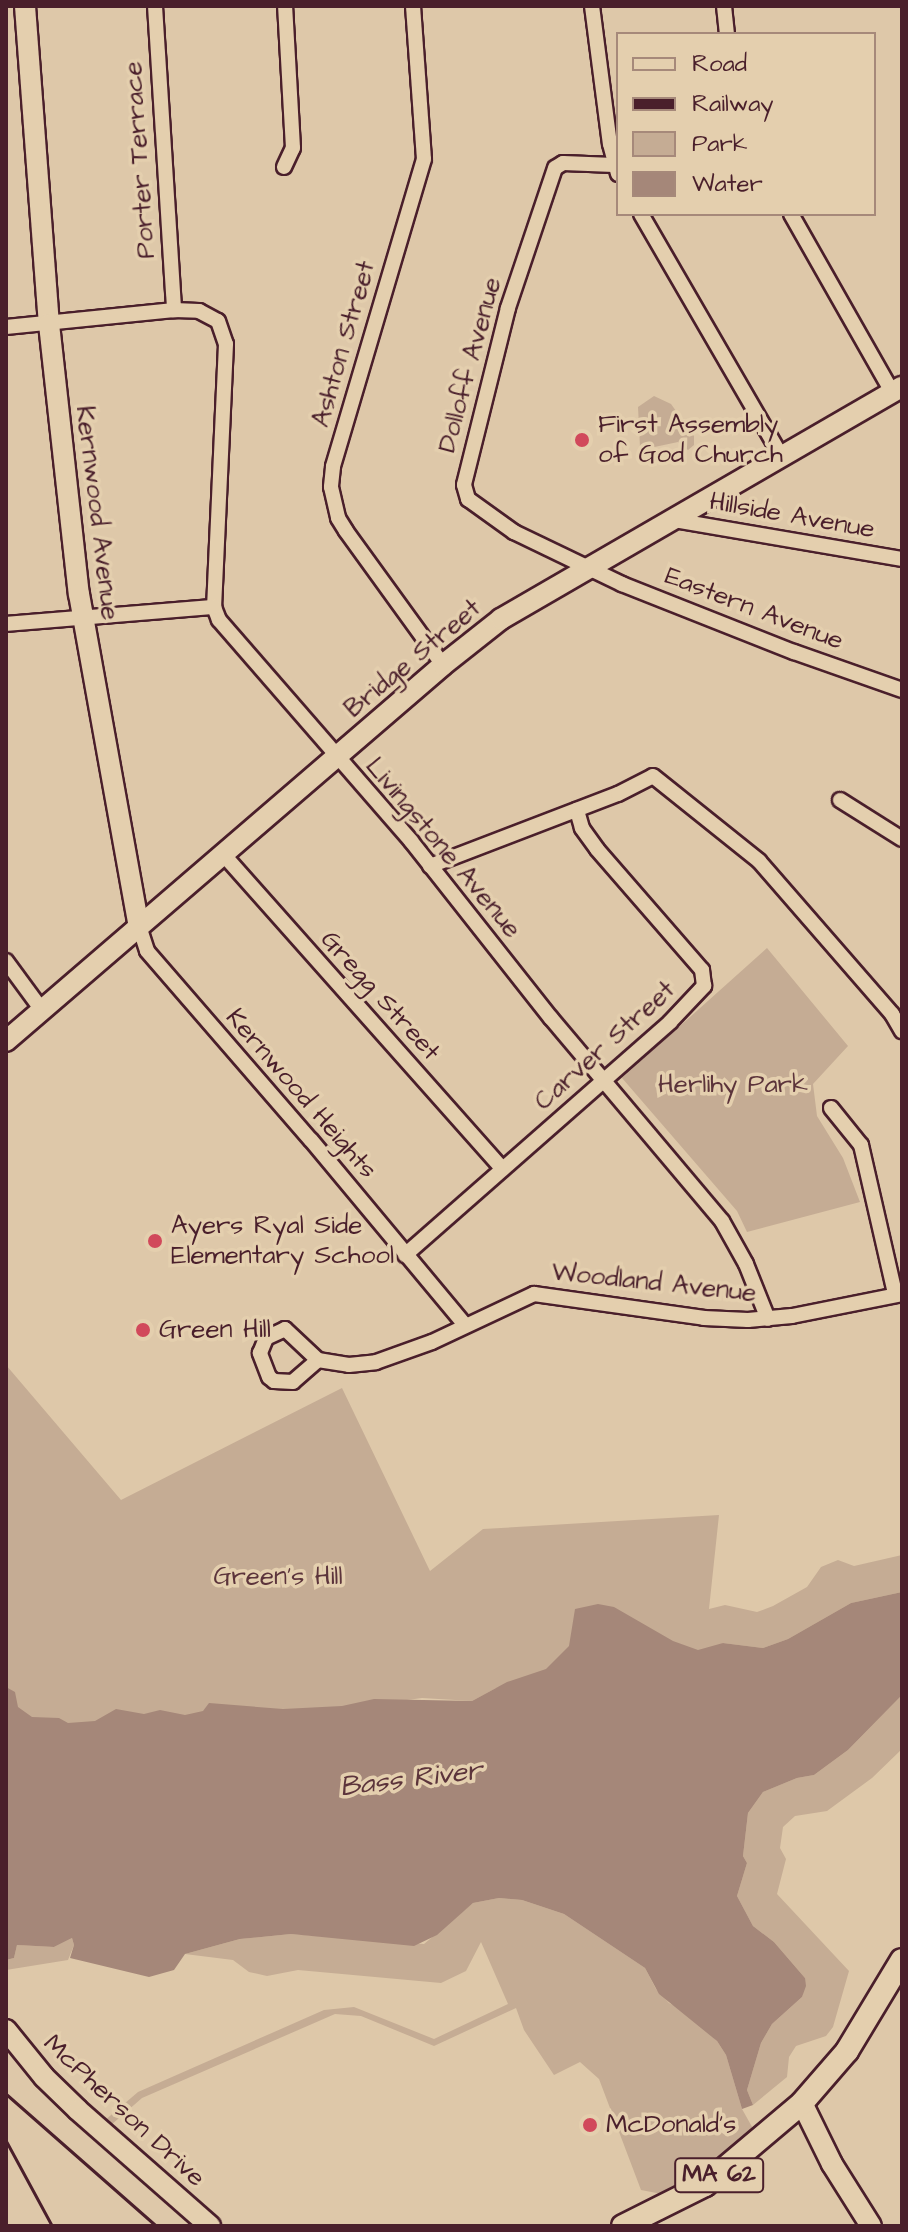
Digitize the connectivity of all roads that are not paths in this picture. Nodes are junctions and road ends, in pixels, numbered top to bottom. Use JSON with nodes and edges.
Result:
{"nodes":[{"id":1,"x":25,"y":6,"type":"edge"},
{"id":2,"x":155,"y":6,"type":"edge"},
{"id":3,"x":285,"y":6,"type":"edge"},
{"id":4,"x":413,"y":6,"type":"edge"},
{"id":5,"x":592,"y":6,"type":"edge"},
{"id":6,"x":724,"y":6,"type":"edge"},
{"id":7,"x":727,"y":32,"type":"edge"},
{"id":8,"x":284,"y":167,"type":"dead end"},
{"id":9,"x":616,"y":170,"type":"edge"},
{"id":10,"x":642,"y":216,"type":"edge"},
{"id":11,"x":792,"y":216,"type":"edge"},
{"id":12,"x":174,"y":310,"type":"junction"},
{"id":13,"x":49,"y":324,"type":"junction"},
{"id":14,"x":6,"y":327,"type":"edge"},
{"id":15,"x":897,"y":390,"type":"edge"},
{"id":16,"x":780,"y":454,"type":"junction"},
{"id":17,"x":674,"y":520,"type":"junction"},
{"id":18,"x":902,"y":559,"type":"edge"},
{"id":19,"x":590,"y":568,"type":"junction"},
{"id":20,"x":214,"y":607,"type":"junction"},
{"id":21,"x":83,"y":618,"type":"junction"},
{"id":22,"x":6,"y":624,"type":"edge"},
{"id":23,"x":443,"y":665,"type":"junction"},
{"id":24,"x":902,"y":690,"type":"edge"},
{"id":25,"x":336,"y":757,"type":"junction"},
{"id":26,"x":840,"y":800,"type":"dead end"},
{"id":27,"x":577,"y":810,"type":"junction"},
{"id":28,"x":902,"y":839,"type":"edge"},
{"id":29,"x":223,"y":854,"type":"junction"},
{"id":30,"x":430,"y":866,"type":"junction"},
{"id":31,"x":139,"y":926,"type":"junction"},
{"id":32,"x":6,"y":961,"type":"edge"},
{"id":33,"x":42,"y":1010,"type":"junction"},
{"id":34,"x":902,"y":1031,"type":"edge"},
{"id":35,"x":6,"y":1041,"type":"edge"},
{"id":36,"x":604,"y":1080,"type":"junction"},
{"id":37,"x":831,"y":1108,"type":"dead end"},
{"id":38,"x":503,"y":1169,"type":"junction"},
{"id":39,"x":405,"y":1255,"type":"junction"},
{"id":40,"x":898,"y":1294,"type":"edge"},
{"id":41,"x":768,"y":1319,"type":"junction"},
{"id":42,"x":465,"y":1325,"type":"junction"},
{"id":43,"x":318,"y":1360,"type":"dead end"},
{"id":44,"x":899,"y":1972,"type":"edge"},
{"id":45,"x":6,"y":2030,"type":"edge"},
{"id":46,"x":802,"y":2103,"type":"junction"},
{"id":47,"x":210,"y":2226,"type":"edge"},
{"id":48,"x":623,"y":2226,"type":"edge"},
{"id":49,"x":871,"y":2226,"type":"edge"}],
"edges":[{"from":1,"to":13,"type":"main road","name":"Kernwood Avenue"},
{"from":2,"to":12,"type":"street","name":"Porter Terrace"},
{"from":3,"to":8,"type":"street"},
{"from":4,"to":23,"type":"street","name":"Ashton Street"},
{"from":5,"to":9,"type":"street"},
{"from":6,"to":7,"type":"street"},
{"from":9,"to":19,"type":"street","name":"Dolloff Avenue"},
{"from":10,"to":16,"type":"street"},
{"from":11,"to":15,"type":"street"},
{"from":12,"to":13,"type":"street"},
{"from":12,"to":20,"type":"street"},
{"from":13,"to":14,"type":"street"},
{"from":13,"to":21,"type":"main road","name":"Kernwood Avenue"},
{"from":15,"to":16,"type":"main road","name":"Bridge Street"},
{"from":16,"to":17,"type":"main road","name":"Bridge Street"},
{"from":17,"to":18,"type":"street","name":"Hillside Avenue"},
{"from":17,"to":19,"type":"main road","name":"Bridge Street"},
{"from":19,"to":23,"type":"main road","name":"Bridge Street"},
{"from":19,"to":24,"type":"street","name":"Eastern Avenue"},
{"from":20,"to":21,"type":"street"},
{"from":20,"to":25,"type":"street","name":"Livingstone Avenue"},
{"from":21,"to":22,"type":"street"},
{"from":21,"to":31,"type":"main road","name":"Kernwood Avenue"},
{"from":23,"to":25,"type":"main road","name":"Bridge Street"},
{"from":25,"to":29,"type":"main road","name":"Bridge Street"},
{"from":25,"to":30,"type":"street","name":"Livingstone Avenue"},
{"from":26,"to":28,"type":"street"},
{"from":27,"to":30,"type":"street"},
{"from":27,"to":34,"type":"street"},
{"from":27,"to":36,"type":"street","name":"Carver Street"},
{"from":29,"to":31,"type":"main road","name":"Bridge Street"},
{"from":29,"to":38,"type":"street","name":"Gregg Street"},
{"from":30,"to":36,"type":"street","name":"Livingstone Avenue"},
{"from":31,"to":33,"type":"main road","name":"Bridge Street"},
{"from":31,"to":39,"type":"street","name":"Kernwood Heights"},
{"from":32,"to":33,"type":"street"},
{"from":33,"to":35,"type":"main road","name":"Bridge Street"},
{"from":36,"to":38,"type":"street","name":"Carver Street"},
{"from":36,"to":41,"type":"street","name":"Livingstone Avenue"},
{"from":37,"to":40,"type":"street"},
{"from":38,"to":39,"type":"street","name":"Carver Street"},
{"from":39,"to":42,"type":"street","name":"Kernwood Heights"},
{"from":40,"to":41,"type":"street","name":"Woodland Avenue"},
{"from":41,"to":42,"type":"street","name":"Woodland Avenue"},
{"from":42,"to":43,"type":"street","name":"Woodland Avenue"},
{"from":44,"to":46,"type":"main road","number":"MA 62"},
{"from":45,"to":47,"type":"main road","name":"McPherson Drive"},
{"from":46,"to":48,"type":"main road","number":"MA 62"},
{"from":46,"to":49,"type":"main road"}]}
